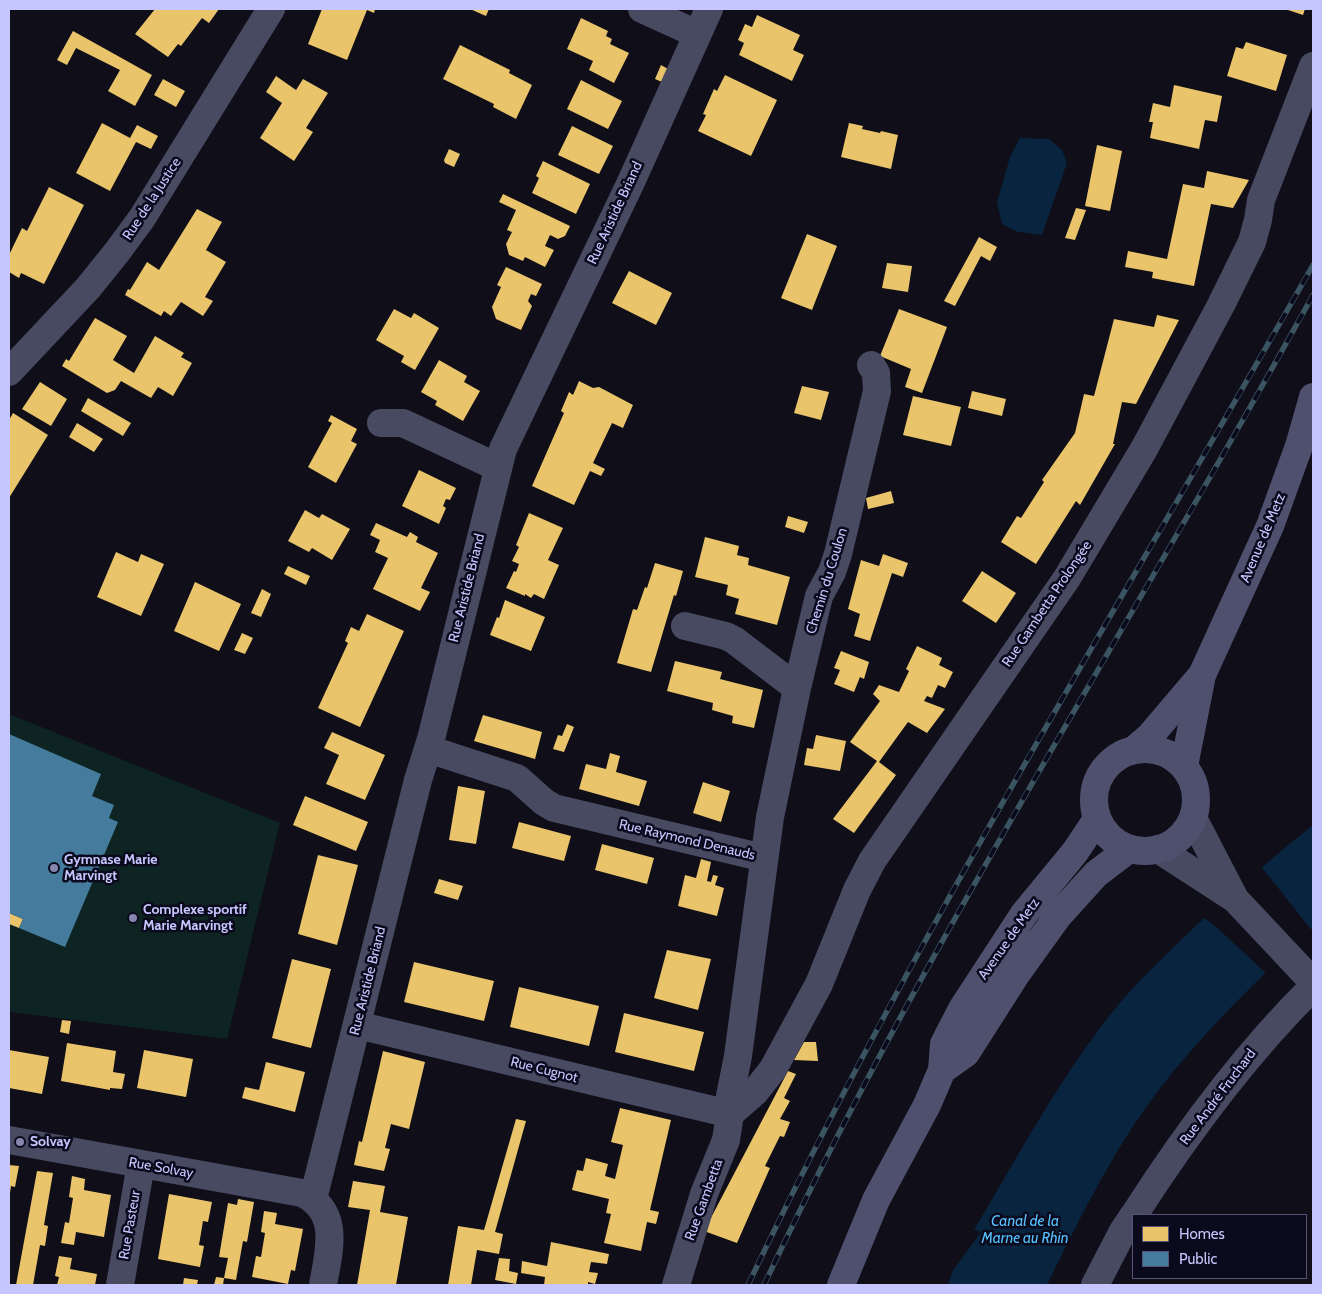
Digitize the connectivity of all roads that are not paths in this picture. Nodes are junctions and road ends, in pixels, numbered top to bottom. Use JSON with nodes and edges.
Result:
{"nodes":[{"id":1,"x":272,"y":9,"type":"edge"},
{"id":2,"x":642,"y":9,"type":"edge"},
{"id":3,"x":709,"y":9,"type":"edge"},
{"id":4,"x":697,"y":34,"type":"junction"},
{"id":5,"x":1313,"y":66,"type":"edge"},
{"id":6,"x":871,"y":365,"type":"dead end"},
{"id":7,"x":9,"y":372,"type":"edge"},
{"id":8,"x":1313,"y":397,"type":"edge"},
{"id":9,"x":381,"y":423,"type":"dead end"},
{"id":10,"x":497,"y":467,"type":"junction"},
{"id":11,"x":685,"y":626,"type":"dead end"},
{"id":12,"x":1202,"y":675,"type":"junction"},
{"id":13,"x":797,"y":688,"type":"junction"},
{"id":14,"x":428,"y":749,"type":"junction"},
{"id":15,"x":1135,"y":749,"type":"junction"},
{"id":16,"x":1184,"y":766,"type":"junction"},
{"id":17,"x":1193,"y":818,"type":"junction"},
{"id":18,"x":1097,"y":819,"type":"junction"},
{"id":19,"x":1129,"y":848,"type":"junction"},
{"id":20,"x":1158,"y":849,"type":"junction"},
{"id":21,"x":764,"y":858,"type":"junction"},
{"id":22,"x":1235,"y":899,"type":"junction"},
{"id":23,"x":1313,"y":982,"type":"edge"},
{"id":24,"x":1313,"y":987,"type":"edge"},
{"id":25,"x":357,"y":1025,"type":"junction"},
{"id":26,"x":942,"y":1070,"type":"junction"},
{"id":27,"x":730,"y":1114,"type":"junction"},
{"id":28,"x":9,"y":1140,"type":"edge"},
{"id":29,"x":141,"y":1164,"type":"junction"},
{"id":30,"x":313,"y":1199,"type":"junction"},
{"id":31,"x":1134,"y":1214,"type":"edge"},
{"id":32,"x":1132,"y":1218,"type":"edge"},
{"id":33,"x":120,"y":1285,"type":"edge"},
{"id":34,"x":323,"y":1285,"type":"edge"},
{"id":35,"x":676,"y":1285,"type":"edge"},
{"id":36,"x":841,"y":1285,"type":"edge"},
{"id":37,"x":1095,"y":1285,"type":"edge"}],
"edges":[{"from":1,"to":7,"type":"street","name":"Rue de la Justice"},
{"from":2,"to":4,"type":"street"},
{"from":3,"to":4,"type":"street","name":"Rue Aristide Briand"},
{"from":4,"to":10,"type":"street","name":"Rue Aristide Briand"},
{"from":5,"to":27,"type":"street","name":"Rue Gambetta Prolongée"},
{"from":6,"to":13,"type":"street","name":"Chemin du Coulon"},
{"from":8,"to":12,"type":"main road","name":"Avenue de Metz"},
{"from":9,"to":10,"type":"street"},
{"from":10,"to":14,"type":"street","name":"Rue Aristide Briand"},
{"from":11,"to":13,"type":"street"},
{"from":12,"to":15,"type":"main road","name":"Avenue de Metz"},
{"from":12,"to":16,"type":"main road","name":"Avenue de Metz"},
{"from":13,"to":21,"type":"street","name":"Chemin du Coulon"},
{"from":14,"to":21,"type":"street","name":"Rue Raymond Denauds"},
{"from":14,"to":25,"type":"street","name":"Rue Aristide Briand"},
{"from":15,"to":16,"type":"main road"},
{"from":15,"to":18,"type":"main road"},
{"from":16,"to":17,"type":"main road"},
{"from":17,"to":20,"type":"main road"},
{"from":17,"to":22,"type":"street"},
{"from":18,"to":19,"type":"main road"},
{"from":18,"to":26,"type":"main road","name":"Avenue de Metz"},
{"from":19,"to":20,"type":"main road"},
{"from":19,"to":26,"type":"main road","name":"Avenue de Metz"},
{"from":20,"to":22,"type":"street"},
{"from":21,"to":27,"type":"street","name":"Rue Raymond Denauds"},
{"from":22,"to":23,"type":"street"},
{"from":24,"to":31,"type":"street","name":"Rue André Fruchard"},
{"from":25,"to":27,"type":"street","name":"Rue Cugnot"},
{"from":25,"to":30,"type":"street","name":"Rue Aristide Briand"},
{"from":26,"to":36,"type":"main road","name":"Avenue de Metz"},
{"from":27,"to":35,"type":"street","name":"Rue Gambetta"},
{"from":28,"to":29,"type":"street","name":"Rue Solvay"},
{"from":29,"to":30,"type":"street","name":"Rue Solvay"},
{"from":29,"to":33,"type":"street","name":"Rue Pasteur"},
{"from":30,"to":34,"type":"street"},
{"from":32,"to":37,"type":"street","name":"Rue André Fruchard"}]}
